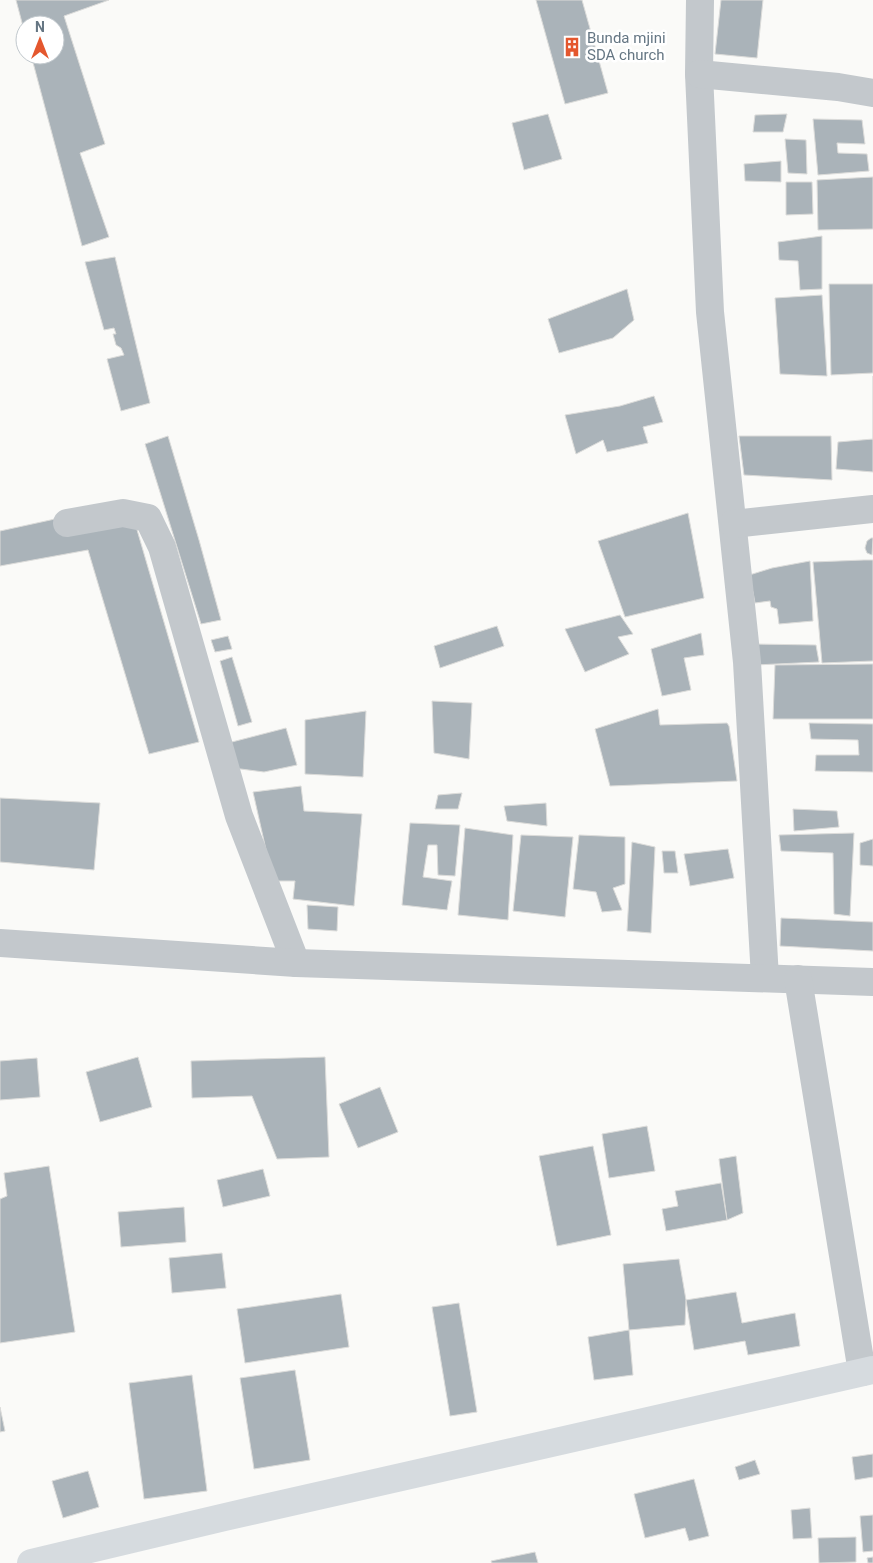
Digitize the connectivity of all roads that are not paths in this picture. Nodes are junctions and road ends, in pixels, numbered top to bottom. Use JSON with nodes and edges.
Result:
{"nodes":[{"id":1,"x":700,"y":0,"type":"edge"},
{"id":2,"x":699,"y":74,"type":"junction"},
{"id":3,"x":873,"y":94,"type":"edge"},
{"id":4,"x":873,"y":509,"type":"edge"},
{"id":5,"x":67,"y":523,"type":"dead end"},
{"id":6,"x":732,"y":524,"type":"junction"},
{"id":7,"x":0,"y":943,"type":"edge"},
{"id":8,"x":296,"y":963,"type":"junction"},
{"id":9,"x":765,"y":978,"type":"junction"},
{"id":10,"x":798,"y":979,"type":"junction"},
{"id":11,"x":873,"y":982,"type":"edge"},
{"id":12,"x":867,"y":1371,"type":"edge"},
{"id":13,"x":32,"y":1563,"type":"edge"}],
"edges":[{"from":1,"to":2,"type":"street"},
{"from":2,"to":3,"type":"street"},
{"from":2,"to":6,"type":"street"},
{"from":4,"to":6,"type":"street"},
{"from":5,"to":8,"type":"street"},
{"from":6,"to":9,"type":"street"},
{"from":7,"to":8,"type":"street"},
{"from":8,"to":9,"type":"street"},
{"from":9,"to":10,"type":"street"},
{"from":10,"to":11,"type":"street"},
{"from":10,"to":12,"type":"street"},
{"from":12,"to":13,"type":"main road"}]}
